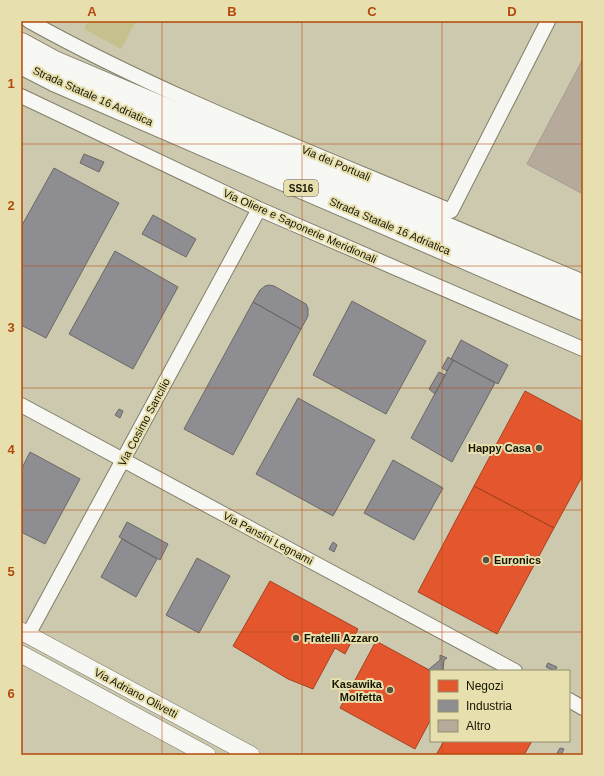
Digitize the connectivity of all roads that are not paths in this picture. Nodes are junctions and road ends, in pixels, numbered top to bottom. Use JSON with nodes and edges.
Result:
{"nodes":[{"id":1,"x":29,"y":21,"type":"edge"},
{"id":2,"x":548,"y":21,"type":"edge"},
{"id":3,"x":21,"y":44,"type":"edge"},
{"id":4,"x":21,"y":63,"type":"edge"},
{"id":5,"x":21,"y":96,"type":"edge"},
{"id":6,"x":259,"y":209,"type":"junction"},
{"id":7,"x":583,"y":286,"type":"edge"},
{"id":8,"x":583,"y":309,"type":"edge"},
{"id":9,"x":583,"y":349,"type":"edge"},
{"id":10,"x":21,"y":405,"type":"edge"},
{"id":11,"x":123,"y":460,"type":"junction"},
{"id":12,"x":24,"y":633,"type":"edge"},
{"id":13,"x":21,"y":654,"type":"edge"},
{"id":14,"x":513,"y":670,"type":"edge"},
{"id":15,"x":570,"y":701,"type":"edge"},
{"id":16,"x":583,"y":708,"type":"edge"},
{"id":17,"x":207,"y":755,"type":"edge"},
{"id":18,"x":251,"y":755,"type":"edge"}],
"edges":[{"from":1,"to":2,"type":"street","name":"Via dei Portuali"},
{"from":3,"to":7,"type":"highway","name":"Strada Statale 16 Adriatica","number":"SS16"},
{"from":4,"to":8,"type":"highway","name":"Strada Statale 16 Adriatica","number":"SS16"},
{"from":5,"to":6,"type":"street","name":"Via Oliere e Saponerie Meridionali"},
{"from":6,"to":9,"type":"street","name":"Via Oliere e Saponerie Meridionali"},
{"from":6,"to":11,"type":"street","name":"Via Cosimo Sancilio"},
{"from":10,"to":11,"type":"street","name":"Via Pansini Legnami"},
{"from":11,"to":12,"type":"street","name":"Via Cosimo Sancilio"},
{"from":11,"to":14,"type":"street","name":"Via Pansini Legnami"},
{"from":12,"to":18,"type":"street","name":"Via Adriano Olivetti"},
{"from":13,"to":17,"type":"street","name":"Via Adriano Olivetti"},
{"from":15,"to":16,"type":"street"}]}
